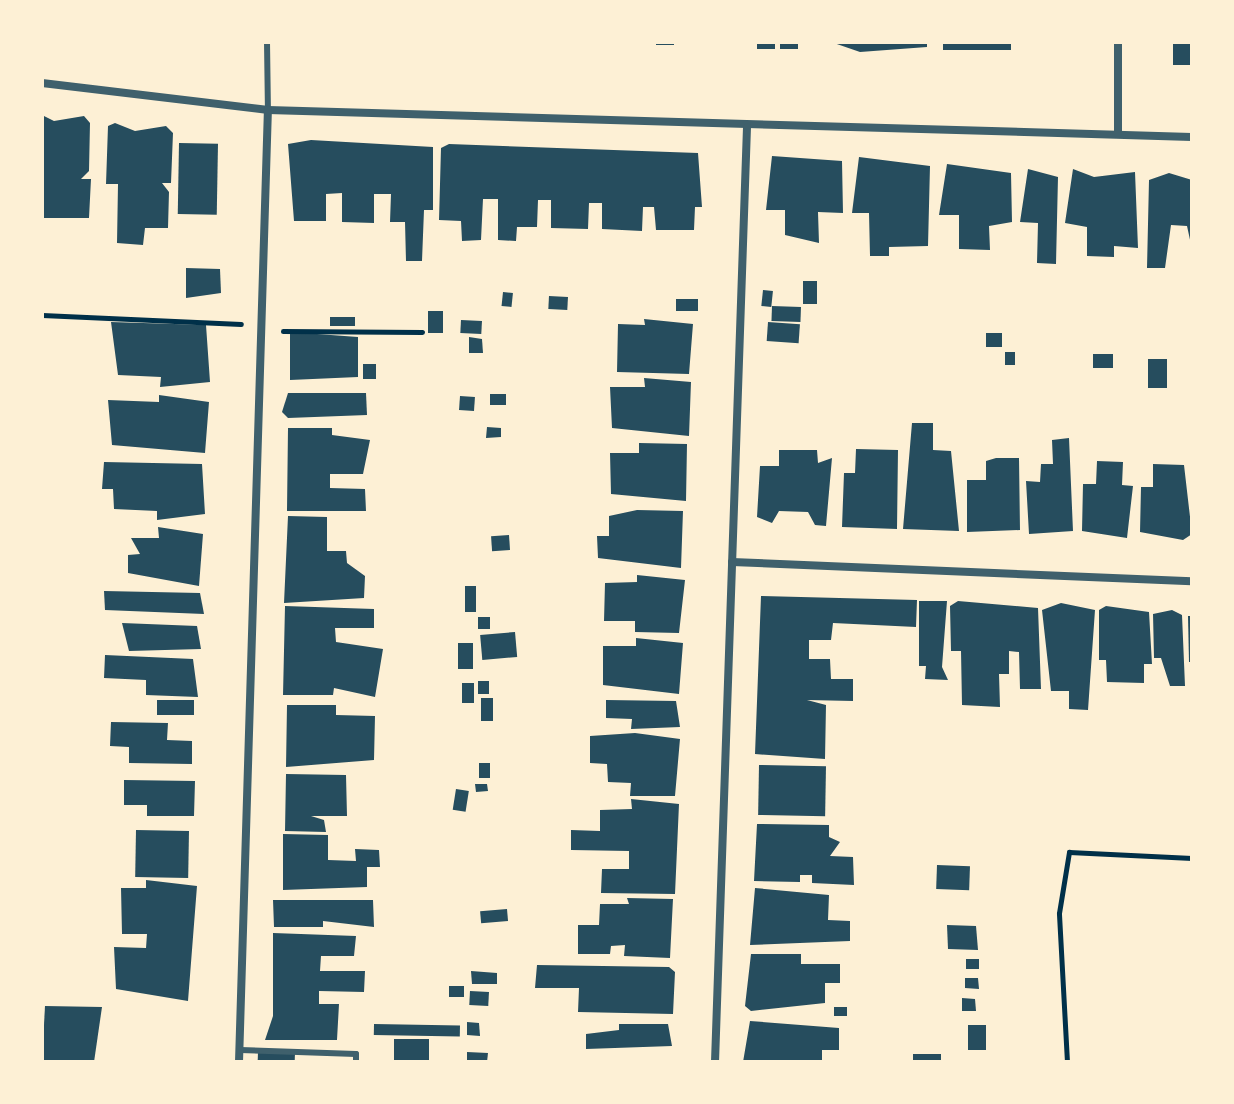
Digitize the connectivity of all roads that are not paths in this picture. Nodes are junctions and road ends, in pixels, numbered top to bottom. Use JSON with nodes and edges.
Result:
{"nodes":[{"id":1,"x":267,"y":42,"type":"edge"},
{"id":2,"x":1118,"y":42,"type":"edge"},
{"id":3,"x":42,"y":83,"type":"edge"},
{"id":4,"x":268,"y":110,"type":"junction"},
{"id":5,"x":747,"y":128,"type":"junction"},
{"id":6,"x":1118,"y":134,"type":"junction"},
{"id":7,"x":1192,"y":137,"type":"edge"},
{"id":8,"x":732,"y":562,"type":"junction"},
{"id":9,"x":1192,"y":581,"type":"edge"},
{"id":10,"x":240,"y":1050,"type":"junction"},
{"id":11,"x":239,"y":1062,"type":"edge"},
{"id":12,"x":356,"y":1062,"type":"edge"},
{"id":13,"x":715,"y":1062,"type":"edge"}],
"edges":[{"from":1,"to":4,"type":"lane"},
{"from":2,"to":6,"type":"street"},
{"from":3,"to":4,"type":"street"},
{"from":4,"to":5,"type":"street"},
{"from":4,"to":10,"type":"street"},
{"from":5,"to":6,"type":"street"},
{"from":5,"to":8,"type":"street"},
{"from":6,"to":7,"type":"street"},
{"from":8,"to":9,"type":"street"},
{"from":8,"to":13,"type":"street"},
{"from":10,"to":11,"type":"street"},
{"from":10,"to":12,"type":"lane"}]}
